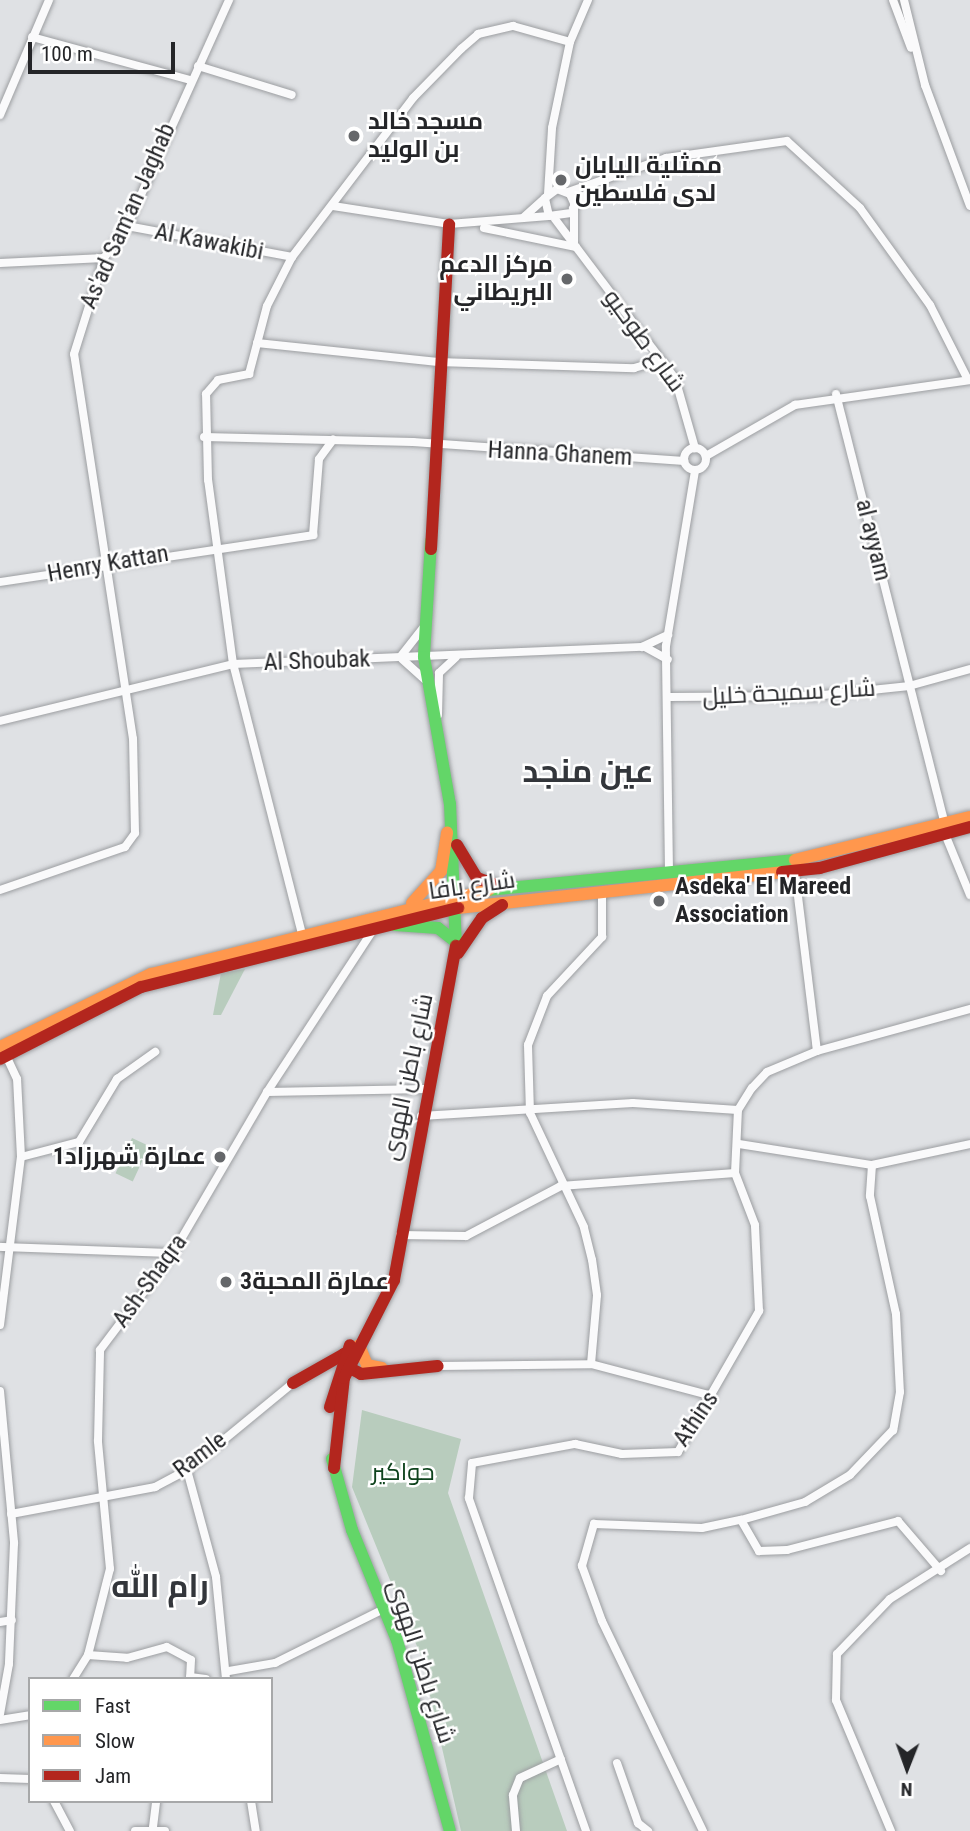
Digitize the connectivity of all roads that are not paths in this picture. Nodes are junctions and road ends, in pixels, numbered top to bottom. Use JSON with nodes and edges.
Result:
{"nodes":[{"id":1,"x":49,"y":0,"type":"edge"},
{"id":2,"x":229,"y":0,"type":"edge"},
{"id":3,"x":588,"y":0,"type":"edge"},
{"id":4,"x":904,"y":0,"type":"edge"},
{"id":5,"x":911,"y":0,"type":"edge"},
{"id":6,"x":892,"y":2,"type":"edge"},
{"id":7,"x":906,"y":15,"type":"junction"},
{"id":8,"x":32,"y":37,"type":"junction"},
{"id":9,"x":570,"y":42,"type":"junction"},
{"id":10,"x":915,"y":53,"type":"junction"},
{"id":11,"x":198,"y":66,"type":"junction"},
{"id":12,"x":0,"y":80,"type":"edge"},
{"id":13,"x":190,"y":80,"type":"junction"},
{"id":14,"x":9,"y":83,"type":"junction"},
{"id":15,"x":292,"y":95,"type":"dead end"},
{"id":16,"x":0,"y":115,"type":"edge"},
{"id":17,"x":549,"y":176,"type":"junction"},
{"id":18,"x":595,"y":185,"type":"junction"},
{"id":19,"x":565,"y":191,"type":"junction"},
{"id":20,"x":546,"y":196,"type":"junction"},
{"id":21,"x":333,"y":206,"type":"junction"},
{"id":22,"x":970,"y":206,"type":"edge"},
{"id":23,"x":572,"y":210,"type":"junction"},
{"id":24,"x":552,"y":218,"type":"junction"},
{"id":25,"x":522,"y":219,"type":"junction"},
{"id":26,"x":449,"y":225,"type":"junction"},
{"id":27,"x":474,"y":225,"type":"junction"},
{"id":28,"x":127,"y":226,"type":"junction"},
{"id":29,"x":575,"y":245,"type":"junction"},
{"id":30,"x":104,"y":257,"type":"junction"},
{"id":31,"x":292,"y":257,"type":"junction"},
{"id":32,"x":0,"y":263,"type":"edge"},
{"id":33,"x":257,"y":343,"type":"junction"},
{"id":34,"x":658,"y":361,"type":"junction"},
{"id":35,"x":438,"y":362,"type":"junction"},
{"id":36,"x":969,"y":380,"type":"edge"},
{"id":37,"x":836,"y":394,"type":"junction"},
{"id":38,"x":204,"y":437,"type":"junction"},
{"id":39,"x":333,"y":440,"type":"junction"},
{"id":40,"x":437,"y":446,"type":"junction"},
{"id":41,"x":695,"y":448,"type":"junction"},
{"id":42,"x":706,"y":456,"type":"junction"},
{"id":43,"x":684,"y":461,"type":"junction"},
{"id":44,"x":695,"y":471,"type":"junction"},
{"id":45,"x":431,"y":541,"type":"junction"},
{"id":46,"x":215,"y":546,"type":"junction"},
{"id":47,"x":107,"y":563,"type":"junction"},
{"id":48,"x":0,"y":582,"type":"edge"},
{"id":49,"x":425,"y":622,"type":"junction"},
{"id":50,"x":668,"y":635,"type":"junction"},
{"id":51,"x":642,"y":647,"type":"junction"},
{"id":52,"x":459,"y":655,"type":"junction"},
{"id":53,"x":428,"y":656,"type":"junction"},
{"id":54,"x":399,"y":657,"type":"junction"},
{"id":55,"x":668,"y":660,"type":"junction"},
{"id":56,"x":233,"y":664,"type":"junction"},
{"id":57,"x":970,"y":669,"type":"edge"},
{"id":58,"x":909,"y":686,"type":"junction"},
{"id":59,"x":429,"y":690,"type":"junction"},
{"id":60,"x":123,"y":693,"type":"junction"},
{"id":61,"x":669,"y":697,"type":"junction"},
{"id":62,"x":438,"y":715,"type":"junction"},
{"id":63,"x":0,"y":721,"type":"edge"},
{"id":64,"x":438,"y":737,"type":"junction"},
{"id":65,"x":450,"y":804,"type":"junction"},
{"id":66,"x":970,"y":817,"type":"edge"},
{"id":67,"x":970,"y":827,"type":"edge"},
{"id":68,"x":945,"y":829,"type":"junction"},
{"id":69,"x":454,"y":840,"type":"junction"},
{"id":70,"x":668,"y":872,"type":"junction"},
{"id":71,"x":795,"y":872,"type":"junction"},
{"id":72,"x":506,"y":888,"type":"junction"},
{"id":73,"x":0,"y":890,"type":"edge"},
{"id":74,"x":602,"y":891,"type":"junction"},
{"id":75,"x":460,"y":893,"type":"junction"},
{"id":76,"x":970,"y":895,"type":"edge"},
{"id":77,"x":513,"y":901,"type":"junction"},
{"id":78,"x":405,"y":907,"type":"junction"},
{"id":79,"x":460,"y":907,"type":"junction"},
{"id":80,"x":377,"y":924,"type":"junction"},
{"id":81,"x":302,"y":934,"type":"junction"},
{"id":82,"x":457,"y":943,"type":"junction"},
{"id":83,"x":455,"y":959,"type":"junction"},
{"id":84,"x":970,"y":1009,"type":"edge"},
{"id":85,"x":2,"y":1051,"type":"edge"},
{"id":86,"x":817,"y":1051,"type":"junction"},
{"id":87,"x":155,"y":1052,"type":"dead end"},
{"id":88,"x":426,"y":1089,"type":"junction"},
{"id":89,"x":267,"y":1092,"type":"junction"},
{"id":90,"x":738,"y":1110,"type":"junction"},
{"id":91,"x":530,"y":1112,"type":"junction"},
{"id":92,"x":421,"y":1115,"type":"junction"},
{"id":93,"x":739,"y":1144,"type":"junction"},
{"id":94,"x":970,"y":1144,"type":"edge"},
{"id":95,"x":21,"y":1157,"type":"junction"},
{"id":96,"x":872,"y":1165,"type":"junction"},
{"id":97,"x":735,"y":1173,"type":"junction"},
{"id":98,"x":561,"y":1186,"type":"junction"},
{"id":99,"x":400,"y":1235,"type":"junction"},
{"id":100,"x":4,"y":1247,"type":"edge"},
{"id":101,"x":173,"y":1253,"type":"junction"},
{"id":102,"x":394,"y":1269,"type":"junction"},
{"id":103,"x":0,"y":1325,"type":"edge"},
{"id":104,"x":359,"y":1345,"type":"junction"},
{"id":105,"x":346,"y":1360,"type":"junction"},
{"id":106,"x":591,"y":1364,"type":"junction"},
{"id":107,"x":438,"y":1366,"type":"junction"},
{"id":108,"x":374,"y":1375,"type":"junction"},
{"id":109,"x":293,"y":1383,"type":"junction"},
{"id":110,"x":0,"y":1391,"type":"edge"},
{"id":111,"x":336,"y":1391,"type":"junction"},
{"id":112,"x":712,"y":1396,"type":"junction"},
{"id":113,"x":187,"y":1470,"type":"junction"},
{"id":114,"x":4,"y":1478,"type":"edge"},
{"id":115,"x":105,"y":1493,"type":"junction"},
{"id":116,"x":12,"y":1514,"type":"junction"},
{"id":117,"x":741,"y":1520,"type":"junction"},
{"id":118,"x":970,"y":1548,"type":"edge"},
{"id":119,"x":941,"y":1571,"type":"junction"},
{"id":120,"x":384,"y":1609,"type":"junction"},
{"id":121,"x":12,"y":1620,"type":"junction"},
{"id":122,"x":0,"y":1622,"type":"edge"},
{"id":123,"x":88,"y":1655,"type":"junction"},
{"id":124,"x":228,"y":1675,"type":"edge"},
{"id":125,"x":74,"y":1677,"type":"edge"},
{"id":126,"x":190,"y":1677,"type":"edge"},
{"id":127,"x":0,"y":1713,"type":"edge"},
{"id":128,"x":28,"y":1715,"type":"edge"},
{"id":129,"x":0,"y":1720,"type":"edge"},
{"id":130,"x":561,"y":1759,"type":"junction"},
{"id":131,"x":617,"y":1763,"type":"dead end"},
{"id":132,"x":0,"y":1779,"type":"edge"},
{"id":133,"x":28,"y":1779,"type":"edge"},
{"id":134,"x":55,"y":1803,"type":"edge"},
{"id":135,"x":156,"y":1803,"type":"edge"},
{"id":136,"x":251,"y":1803,"type":"edge"},
{"id":137,"x":153,"y":1827,"type":"junction"},
{"id":138,"x":70,"y":1831,"type":"edge"},
{"id":139,"x":135,"y":1831,"type":"edge"},
{"id":140,"x":165,"y":1831,"type":"edge"},
{"id":141,"x":256,"y":1831,"type":"edge"},
{"id":142,"x":450,"y":1831,"type":"edge"},
{"id":143,"x":516,"y":1831,"type":"edge"},
{"id":144,"x":586,"y":1831,"type":"edge"},
{"id":145,"x":648,"y":1831,"type":"edge"},
{"id":146,"x":703,"y":1831,"type":"edge"},
{"id":147,"x":891,"y":1831,"type":"edge"}],
"edges":[{"from":1,"to":8,"type":"street"},
{"from":2,"to":11,"type":"street","name":"As'ad Sam'an Jaghab"},
{"from":3,"to":9,"type":"street"},
{"from":4,"to":7,"type":"street"},
{"from":5,"to":7,"type":"street"},
{"from":6,"to":10,"type":"street"},
{"from":7,"to":10,"type":"street"},
{"from":8,"to":13,"type":"street"},
{"from":8,"to":14,"type":"street"},
{"from":9,"to":17,"type":"street"},
{"from":9,"to":21,"type":"street"},
{"from":10,"to":22,"type":"street"},
{"from":11,"to":13,"type":"street","name":"As'ad Sam'an Jaghab"},
{"from":11,"to":15,"type":"street"},
{"from":12,"to":14,"type":"street"},
{"from":13,"to":28,"type":"street","name":"As'ad Sam'an Jaghab"},
{"from":14,"to":16,"type":"street"},
{"from":17,"to":19,"type":"street"},
{"from":17,"to":20,"type":"street"},
{"from":18,"to":19,"type":"street"},
{"from":18,"to":23,"type":"street"},
{"from":18,"to":36,"type":"street"},
{"from":19,"to":20,"type":"street"},
{"from":19,"to":23,"type":"street"},
{"from":20,"to":24,"type":"street"},
{"from":20,"to":25,"type":"street"},
{"from":21,"to":26,"type":"street"},
{"from":21,"to":31,"type":"street"},
{"from":23,"to":24,"type":"street"},
{"from":23,"to":29,"type":"street"},
{"from":24,"to":25,"type":"street"},
{"from":24,"to":29,"type":"street","name":"شارع طوكيو"},
{"from":25,"to":27,"type":"street"},
{"from":26,"to":27,"type":"street"},
{"from":26,"to":35,"type":"main road"},
{"from":27,"to":29,"type":"street"},
{"from":28,"to":30,"type":"street","name":"As'ad Sam'an Jaghab"},
{"from":28,"to":31,"type":"street","name":"Al Kawakibi"},
{"from":29,"to":34,"type":"street","name":"شارع طوكيو"},
{"from":30,"to":32,"type":"street"},
{"from":30,"to":47,"type":"street","name":"As'ad Sam'an Jaghab"},
{"from":31,"to":33,"type":"street"},
{"from":33,"to":35,"type":"street"},
{"from":33,"to":38,"type":"street"},
{"from":34,"to":35,"type":"street"},
{"from":34,"to":41,"type":"street","name":"شارع طوكيو"},
{"from":35,"to":40,"type":"main road"},
{"from":36,"to":37,"type":"street"},
{"from":37,"to":42,"type":"street"},
{"from":37,"to":58,"type":"street","name":"al ayyam"},
{"from":38,"to":39,"type":"street","name":"Hanna Ghanem"},
{"from":38,"to":46,"type":"street"},
{"from":39,"to":40,"type":"street","name":"Hanna Ghanem"},
{"from":39,"to":46,"type":"street","name":"Henry Kattan"},
{"from":40,"to":43,"type":"street","name":"Hanna Ghanem"},
{"from":40,"to":45,"type":"main road"},
{"from":41,"to":42,"type":"street"},
{"from":41,"to":43,"type":"street"},
{"from":42,"to":44,"type":"street"},
{"from":43,"to":44,"type":"street"},
{"from":44,"to":50,"type":"street","name":"شارع سميحة خليل"},
{"from":45,"to":49,"type":"main road"},
{"from":45,"to":53,"type":"main road"},
{"from":46,"to":47,"type":"street","name":"Henry Kattan"},
{"from":46,"to":56,"type":"street"},
{"from":47,"to":48,"type":"street","name":"Henry Kattan"},
{"from":47,"to":60,"type":"street","name":"As'ad Sam'an Jaghab"},
{"from":49,"to":53,"type":"main road"},
{"from":49,"to":54,"type":"street"},
{"from":50,"to":51,"type":"street","name":"Al Shoubak"},
{"from":50,"to":55,"type":"street","name":"شارع سميحة خليل"},
{"from":51,"to":52,"type":"street","name":"Al Shoubak"},
{"from":51,"to":55,"type":"street","name":"Al Shoubak"},
{"from":52,"to":53,"type":"street","name":"Al Shoubak"},
{"from":52,"to":62,"type":"street"},
{"from":53,"to":54,"type":"street","name":"Al Shoubak"},
{"from":53,"to":59,"type":"main road"},
{"from":53,"to":62,"type":"main road"},
{"from":54,"to":56,"type":"street","name":"Al Shoubak"},
{"from":54,"to":59,"type":"street"},
{"from":55,"to":61,"type":"street","name":"شارع سميحة خليل"},
{"from":56,"to":60,"type":"street","name":"Al Shoubak"},
{"from":56,"to":81,"type":"street"},
{"from":57,"to":58,"type":"street","name":"شارع سميحة خليل"},
{"from":58,"to":61,"type":"street","name":"شارع سميحة خليل"},
{"from":58,"to":68,"type":"street","name":"al ayyam"},
{"from":59,"to":64,"type":"main road"},
{"from":60,"to":63,"type":"street","name":"Al Shoubak"},
{"from":60,"to":73,"type":"street","name":"As'ad Sam'an Jaghab"},
{"from":61,"to":70,"type":"street","name":"شارع سميحة خليل"},
{"from":62,"to":64,"type":"main road"},
{"from":64,"to":65,"type":"main road"},
{"from":65,"to":69,"type":"main road","name":"شارع باطن الهوى"},
{"from":65,"to":78,"type":"main road"},
{"from":66,"to":68,"type":"main road","name":"شارع يافا"},
{"from":67,"to":68,"type":"main road","name":"شارع يافا"},
{"from":68,"to":70,"type":"main road","name":"شارع يافا"},
{"from":68,"to":71,"type":"main road","name":"شارع يافا"},
{"from":68,"to":76,"type":"street","name":"al ayyam"},
{"from":69,"to":72,"type":"main road"},
{"from":69,"to":75,"type":"main road","name":"شارع باطن الهوى"},
{"from":70,"to":72,"type":"main road","name":"شارع يافا"},
{"from":71,"to":74,"type":"main road","name":"شارع يافا"},
{"from":71,"to":86,"type":"street"},
{"from":72,"to":75,"type":"main road","name":"شارع يافا"},
{"from":74,"to":77,"type":"main road","name":"شارع يافا"},
{"from":74,"to":91,"type":"street"},
{"from":75,"to":78,"type":"main road","name":"شارع يافا"},
{"from":75,"to":79,"type":"main road","name":"شارع باطن الهوى"},
{"from":77,"to":79,"type":"main road","name":"شارع يافا"},
{"from":77,"to":83,"type":"main road"},
{"from":78,"to":81,"type":"main road","name":"شارع يافا"},
{"from":79,"to":80,"type":"main road","name":"شارع يافا"},
{"from":79,"to":82,"type":"main road","name":"شارع باطن الهوى"},
{"from":80,"to":82,"type":"main road"},
{"from":80,"to":85,"type":"main road","name":"شارع يافا"},
{"from":80,"to":89,"type":"street","name":"Ash-Shaqra"},
{"from":81,"to":85,"type":"main road","name":"شارع يافا"},
{"from":82,"to":83,"type":"main road","name":"شارع باطن الهوى"},
{"from":83,"to":88,"type":"main road","name":"شارع باطن الهوى"},
{"from":84,"to":86,"type":"street"},
{"from":85,"to":95,"type":"street"},
{"from":86,"to":90,"type":"street"},
{"from":87,"to":95,"type":"street"},
{"from":88,"to":89,"type":"street"},
{"from":88,"to":92,"type":"main road","name":"شارع باطن الهوى"},
{"from":89,"to":101,"type":"street","name":"Ash-Shaqra"},
{"from":90,"to":91,"type":"street"},
{"from":90,"to":93,"type":"street","name":"Athins"},
{"from":91,"to":92,"type":"street"},
{"from":91,"to":98,"type":"street"},
{"from":92,"to":99,"type":"main road","name":"شارع باطن الهوى"},
{"from":93,"to":96,"type":"street"},
{"from":93,"to":97,"type":"street","name":"Athins"},
{"from":94,"to":96,"type":"street"},
{"from":95,"to":100,"type":"street"},
{"from":96,"to":117,"type":"street"},
{"from":97,"to":98,"type":"street"},
{"from":97,"to":112,"type":"street","name":"Athins"},
{"from":98,"to":99,"type":"street"},
{"from":98,"to":106,"type":"street"},
{"from":99,"to":102,"type":"main road","name":"شارع باطن الهوى"},
{"from":100,"to":101,"type":"street"},
{"from":100,"to":103,"type":"street"},
{"from":101,"to":115,"type":"street","name":"Ash-Shaqra"},
{"from":102,"to":104,"type":"main road"},
{"from":102,"to":105,"type":"main road"},
{"from":104,"to":105,"type":"main road"},
{"from":104,"to":107,"type":"main road"},
{"from":105,"to":108,"type":"main road"},
{"from":105,"to":109,"type":"main road"},
{"from":105,"to":111,"type":"main road"},
{"from":106,"to":107,"type":"street"},
{"from":106,"to":112,"type":"street"},
{"from":107,"to":108,"type":"main road"},
{"from":108,"to":111,"type":"main road"},
{"from":109,"to":111,"type":"main road"},
{"from":109,"to":113,"type":"street","name":"Ramle"},
{"from":110,"to":114,"type":"street"},
{"from":111,"to":120,"type":"main road","name":"شارع باطن الهوى"},
{"from":112,"to":130,"type":"street","name":"Athins"},
{"from":113,"to":115,"type":"street","name":"Ramle"},
{"from":113,"to":124,"type":"street"},
{"from":114,"to":116,"type":"street"},
{"from":115,"to":116,"type":"street","name":"Ramle"},
{"from":115,"to":123,"type":"street","name":"Ash-Shaqra"},
{"from":116,"to":121,"type":"street"},
{"from":117,"to":119,"type":"street"},
{"from":117,"to":146,"type":"street"},
{"from":118,"to":119,"type":"street"},
{"from":119,"to":147,"type":"street"},
{"from":120,"to":124,"type":"street"},
{"from":120,"to":142,"type":"main road","name":"شارع باطن الهوى"},
{"from":121,"to":122,"type":"street"},
{"from":121,"to":127,"type":"street"},
{"from":123,"to":125,"type":"street","name":"Ash-Shaqra"},
{"from":123,"to":126,"type":"street"},
{"from":128,"to":129,"type":"street"},
{"from":130,"to":143,"type":"street"},
{"from":130,"to":144,"type":"street","name":"Athins"},
{"from":131,"to":145,"type":"street"},
{"from":132,"to":133,"type":"street"},
{"from":134,"to":138,"type":"street"},
{"from":135,"to":137,"type":"street"},
{"from":136,"to":141,"type":"street"},
{"from":137,"to":139,"type":"street"},
{"from":137,"to":140,"type":"street"}]}
